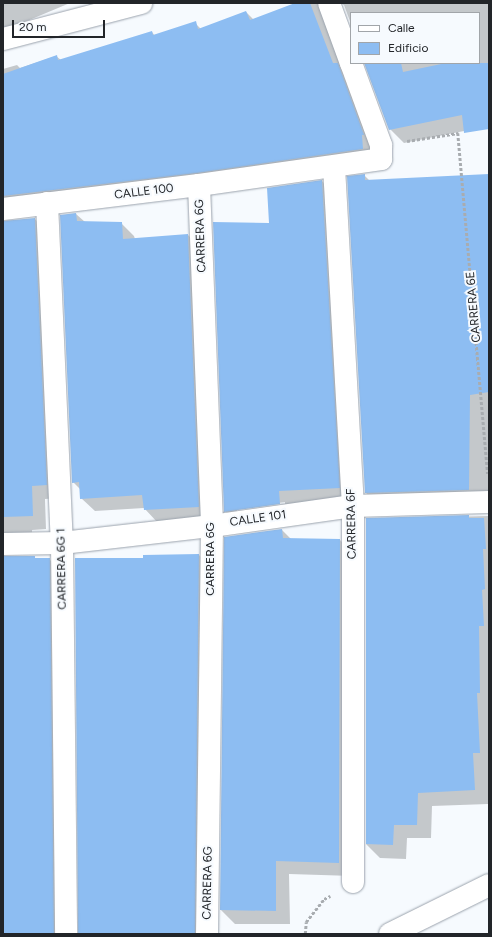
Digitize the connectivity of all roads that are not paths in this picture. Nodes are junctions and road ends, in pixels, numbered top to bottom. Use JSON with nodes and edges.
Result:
{"nodes":[{"id":1,"x":141,"y":3,"type":"edge"},
{"id":2,"x":329,"y":3,"type":"edge"},
{"id":3,"x":3,"y":39,"type":"edge"},
{"id":4,"x":350,"y":60,"type":"edge"},
{"id":5,"x":351,"y":64,"type":"edge"},
{"id":6,"x":334,"y":167,"type":"junction"},
{"id":7,"x":199,"y":185,"type":"junction"},
{"id":8,"x":47,"y":203,"type":"junction"},
{"id":9,"x":3,"y":209,"type":"edge"},
{"id":10,"x":489,"y":502,"type":"edge"},
{"id":11,"x":353,"y":506,"type":"junction"},
{"id":12,"x":212,"y":526,"type":"junction"},
{"id":13,"x":3,"y":544,"type":"edge"},
{"id":14,"x":62,"y":544,"type":"junction"},
{"id":15,"x":353,"y":882,"type":"road end"},
{"id":16,"x":489,"y":885,"type":"edge"},
{"id":17,"x":66,"y":934,"type":"edge"},
{"id":18,"x":207,"y":934,"type":"edge"},
{"id":19,"x":390,"y":934,"type":"edge"}],
"edges":[{"from":1,"to":3,"type":"main road"},
{"from":2,"to":4,"type":"main road"},
{"from":5,"to":6,"type":"main road","name":"CALLE 100"},
{"from":6,"to":7,"type":"main road","name":"CALLE 100"},
{"from":6,"to":11,"type":"main road","name":"CARRERA 6F"},
{"from":7,"to":8,"type":"main road","name":"CALLE 100"},
{"from":7,"to":12,"type":"main road","name":"CARRERA 6G"},
{"from":8,"to":9,"type":"main road","name":"CALLE 100"},
{"from":8,"to":14,"type":"main road","name":"CARRERA 6G 1"},
{"from":10,"to":11,"type":"main road","name":"CALLE 101"},
{"from":11,"to":12,"type":"main road","name":"CALLE 101"},
{"from":11,"to":15,"type":"main road","name":"CARRERA 6F"},
{"from":12,"to":14,"type":"main road","name":"CALLE 101"},
{"from":12,"to":18,"type":"main road","name":"CARRERA 6G"},
{"from":13,"to":14,"type":"main road","name":"CALLE 101"},
{"from":14,"to":17,"type":"main road","name":"CARRERA 6G 1"},
{"from":16,"to":19,"type":"main road"}]}
